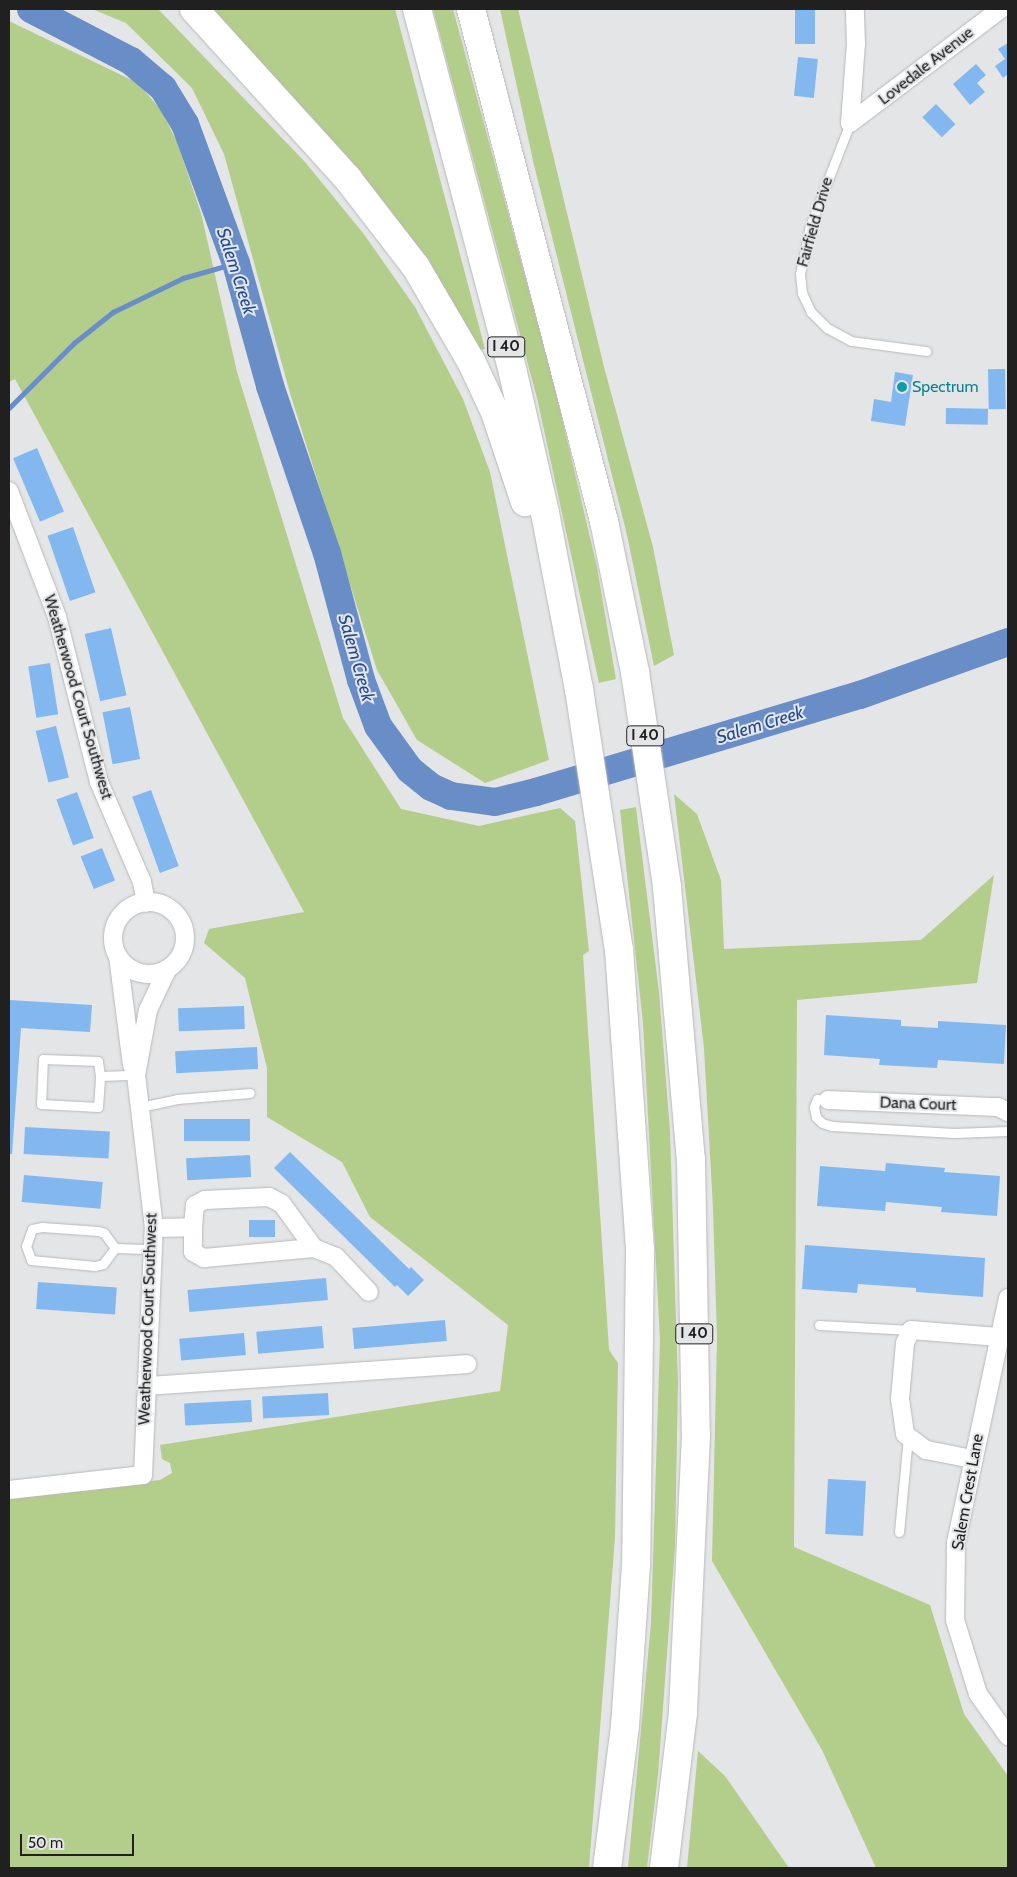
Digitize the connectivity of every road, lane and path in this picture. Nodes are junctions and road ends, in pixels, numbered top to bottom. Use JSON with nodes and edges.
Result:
{"nodes":[{"id":1,"x":194,"y":9,"type":"edge"},
{"id":2,"x":417,"y":9,"type":"edge"},
{"id":3,"x":471,"y":9,"type":"edge"},
{"id":4,"x":855,"y":9,"type":"edge"},
{"id":5,"x":1001,"y":9,"type":"edge"},
{"id":6,"x":850,"y":123,"type":"junction"},
{"id":7,"x":926,"y":351,"type":"dead end"},
{"id":8,"x":9,"y":491,"type":"edge"},
{"id":9,"x":579,"y":689,"type":"junction"},
{"id":10,"x":146,"y":903,"type":"junction"},
{"id":11,"x":118,"y":956,"type":"junction"},
{"id":12,"x":166,"y":970,"type":"junction"},
{"id":13,"x":136,"y":1075,"type":"junction"},
{"id":14,"x":100,"y":1076,"type":"junction"},
{"id":15,"x":250,"y":1093,"type":"dead end"},
{"id":16,"x":828,"y":1100,"type":"joint"},
{"id":17,"x":140,"y":1107,"type":"junction"},
{"id":18,"x":1008,"y":1112,"type":"edge"},
{"id":19,"x":1008,"y":1131,"type":"edge"},
{"id":20,"x":193,"y":1227,"type":"junction"},
{"id":21,"x":154,"y":1228,"type":"junction"},
{"id":22,"x":114,"y":1248,"type":"junction"},
{"id":23,"x":314,"y":1248,"type":"junction"},
{"id":24,"x":153,"y":1249,"type":"junction"},
{"id":25,"x":369,"y":1292,"type":"dead end"},
{"id":26,"x":1008,"y":1298,"type":"edge"},
{"id":27,"x":819,"y":1325,"type":"dead end"},
{"id":28,"x":911,"y":1330,"type":"junction"},
{"id":29,"x":999,"y":1337,"type":"junction"},
{"id":30,"x":467,"y":1364,"type":"dead end"},
{"id":31,"x":147,"y":1386,"type":"junction"},
{"id":32,"x":908,"y":1436,"type":"junction"},
{"id":33,"x":972,"y":1459,"type":"junction"},
{"id":34,"x":9,"y":1490,"type":"edge"},
{"id":35,"x":899,"y":1532,"type":"dead end"},
{"id":36,"x":1008,"y":1736,"type":"edge"},
{"id":37,"x":607,"y":1868,"type":"edge"},
{"id":38,"x":664,"y":1868,"type":"edge"}],
"edges":[{"from":1,"to":9,"type":"highway"},
{"from":2,"to":9,"type":"highway","number":"I 40"},
{"from":3,"to":38,"type":"highway","number":"I 40"},
{"from":4,"to":6,"type":"street","name":"Fairfield Drive"},
{"from":5,"to":6,"type":"street","name":"Lovedale Avenue"},
{"from":6,"to":7,"type":"lane","name":"Fairfield Drive"},
{"from":8,"to":10,"type":"street","name":"Weatherwood Court Southwest"},
{"from":9,"to":37,"type":"highway","number":"I 40"},
{"from":10,"to":11,"type":"street","name":"Weatherwood Court Southwest"},
{"from":10,"to":12,"type":"street","name":"Weatherwood Court Southwest"},
{"from":11,"to":12,"type":"street"},
{"from":11,"to":13,"type":"street","name":"Weatherwood Court Southwest"},
{"from":12,"to":13,"type":"street","name":"Weatherwood Court Southwest"},
{"from":13,"to":14,"type":"lane"},
{"from":13,"to":17,"type":"street","name":"Weatherwood Court Southwest"},
{"from":14,"to":14,"type":"lane"},
{"from":15,"to":17,"type":"lane"},
{"from":16,"to":18,"type":"street","name":"Dana Court"},
{"from":16,"to":19,"type":"lane"},
{"from":17,"to":21,"type":"street","name":"Weatherwood Court Southwest"},
{"from":20,"to":21,"type":"street"},
{"from":20,"to":23,"type":"street"},
{"from":20,"to":23,"type":"street"},
{"from":21,"to":24,"type":"street","name":"Weatherwood Court Southwest"},
{"from":22,"to":22,"type":"lane"},
{"from":22,"to":24,"type":"lane"},
{"from":23,"to":25,"type":"street"},
{"from":24,"to":31,"type":"street","name":"Weatherwood Court Southwest"},
{"from":26,"to":29,"type":"street","name":"Salem Crest Lane"},
{"from":27,"to":28,"type":"lane"},
{"from":28,"to":29,"type":"street"},
{"from":28,"to":32,"type":"street"},
{"from":29,"to":33,"type":"street","name":"Salem Crest Lane"},
{"from":30,"to":31,"type":"street"},
{"from":31,"to":34,"type":"street","name":"Weatherwood Court Southwest"},
{"from":32,"to":33,"type":"street"},
{"from":32,"to":35,"type":"lane"},
{"from":33,"to":36,"type":"street","name":"Salem Crest Lane"}]}
